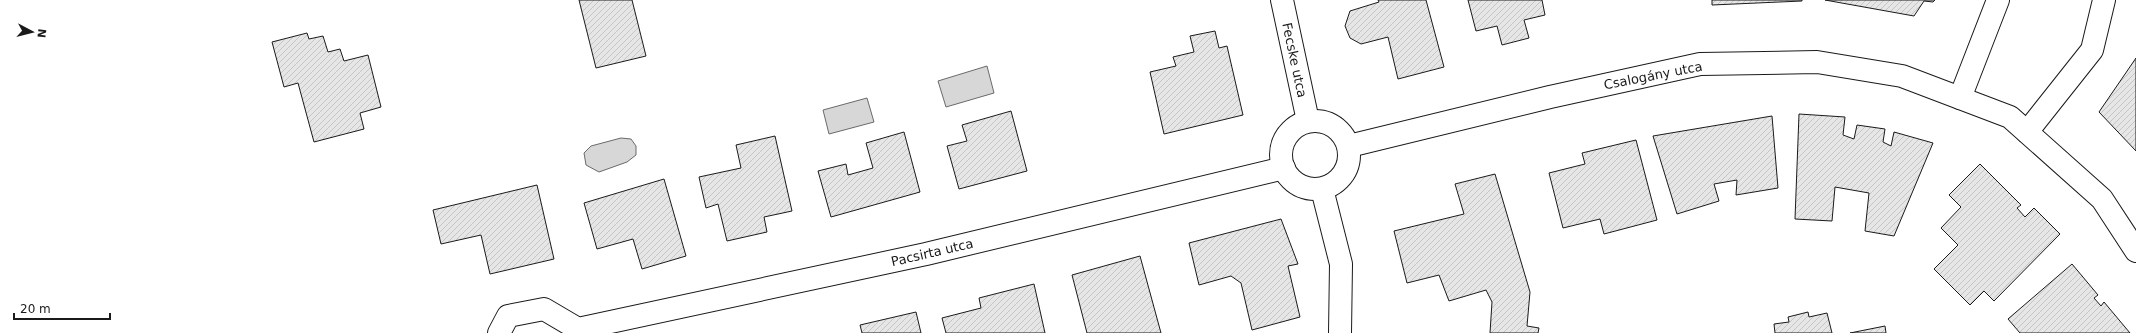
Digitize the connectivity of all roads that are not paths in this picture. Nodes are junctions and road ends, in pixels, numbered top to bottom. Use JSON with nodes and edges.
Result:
{"nodes":[{"id":1,"x":1282,"y":0,"type":"edge"},
{"id":2,"x":1998,"y":0,"type":"edge"},
{"id":3,"x":2104,"y":0,"type":"edge"},
{"id":4,"x":1960,"y":98,"type":"junction"},
{"id":5,"x":1308,"y":121,"type":"junction"},
{"id":6,"x":2027,"y":132,"type":"junction"},
{"id":7,"x":1349,"y":146,"type":"junction"},
{"id":8,"x":1284,"y":168,"type":"junction"},
{"id":9,"x":1322,"y":189,"type":"junction"},
{"id":10,"x":2136,"y":251,"type":"edge"},
{"id":11,"x":577,"y":331,"type":"edge"},
{"id":12,"x":499,"y":333,"type":"edge"},
{"id":13,"x":1340,"y":333,"type":"edge"}],
"edges":[{"from":1,"to":5,"type":"street","name":"Fecske utca"},
{"from":2,"to":4,"type":"street"},
{"from":3,"to":6,"type":"street"},
{"from":4,"to":6,"type":"street","name":"Csalogány utca"},
{"from":4,"to":7,"type":"street","name":"Csalogány utca"},
{"from":5,"to":7,"type":"street"},
{"from":5,"to":8,"type":"street"},
{"from":6,"to":10,"type":"street","name":"Csalogány utca"},
{"from":7,"to":9,"type":"street"},
{"from":8,"to":9,"type":"street"},
{"from":8,"to":11,"type":"street","name":"Pacsirta utca"},
{"from":9,"to":13,"type":"street"},
{"from":11,"to":12,"type":"street","name":"Pacsirta utca"}]}
